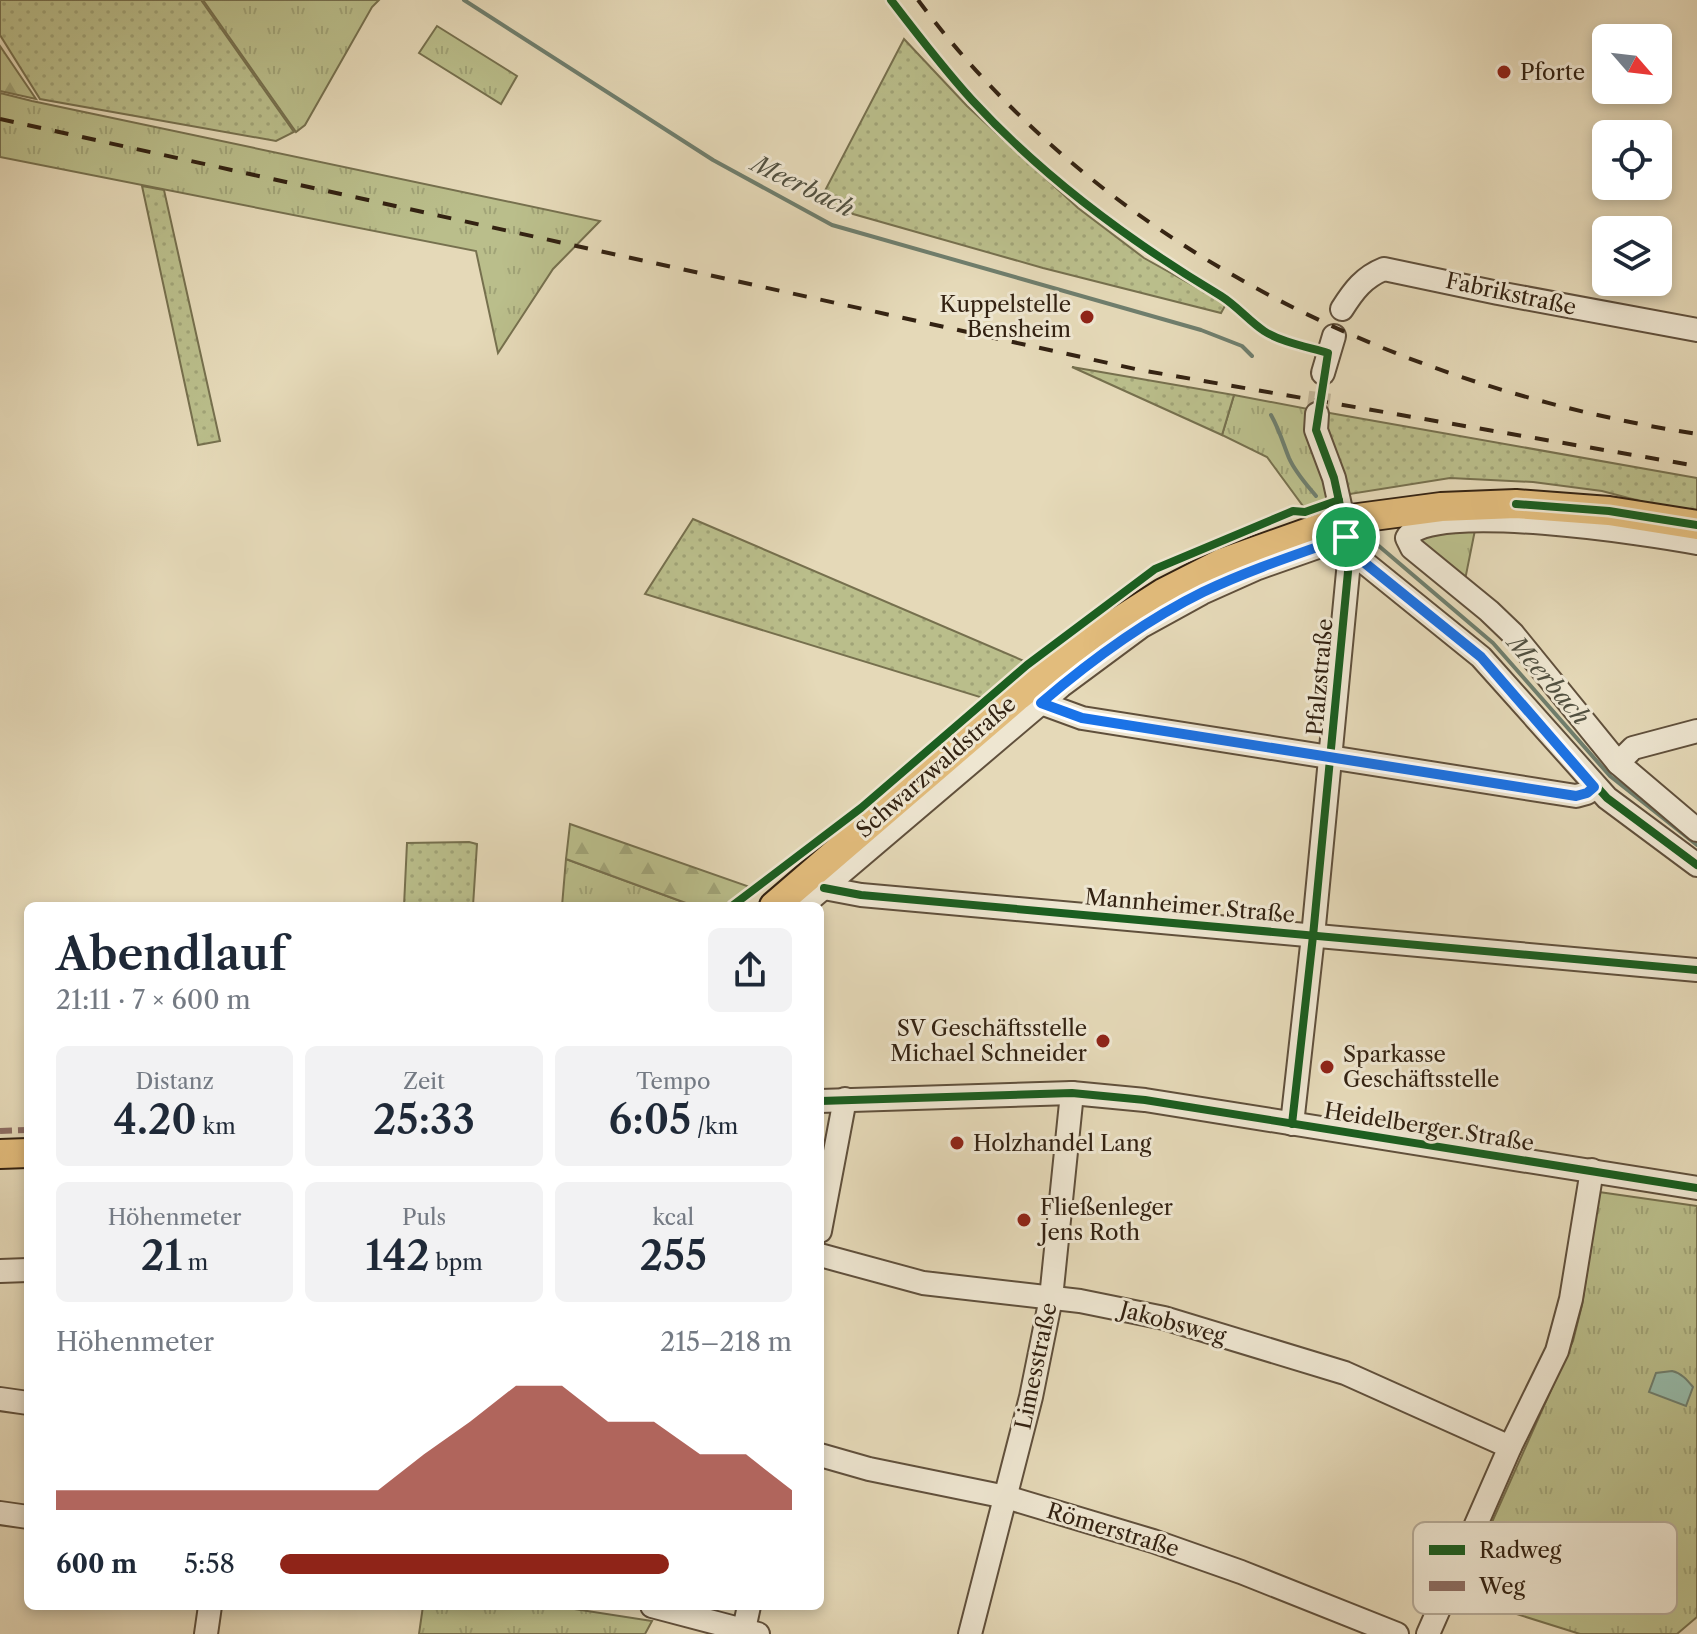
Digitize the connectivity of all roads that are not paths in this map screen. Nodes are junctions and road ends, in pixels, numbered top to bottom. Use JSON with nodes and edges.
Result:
{"nodes":[{"id":1,"x":1342,"y":309,"type":"dead end"},
{"id":2,"x":1697,"y":330,"type":"edge"},
{"id":3,"x":1334,"y":336,"type":"dead end"},
{"id":4,"x":1323,"y":373,"type":"tunnel mouth"},
{"id":5,"x":1317,"y":414,"type":"tunnel mouth"},
{"id":6,"x":1697,"y":525,"type":"edge"},
{"id":7,"x":1347,"y":536,"type":"junction"},
{"id":8,"x":1697,"y":543,"type":"edge"},
{"id":9,"x":1041,"y":703,"type":"junction"},
{"id":10,"x":1697,"y":731,"type":"edge"},
{"id":11,"x":1330,"y":759,"type":"junction"},
{"id":12,"x":1618,"y":763,"type":"junction"},
{"id":13,"x":1594,"y":787,"type":"junction"},
{"id":14,"x":1697,"y":830,"type":"edge"},
{"id":15,"x":1697,"y":865,"type":"edge"},
{"id":16,"x":824,"y":888,"type":"junction"},
{"id":17,"x":779,"y":902,"type":"edge"},
{"id":18,"x":807,"y":902,"type":"edge"},
{"id":19,"x":1313,"y":936,"type":"junction"},
{"id":20,"x":1697,"y":970,"type":"edge"},
{"id":21,"x":1072,"y":1093,"type":"junction"},
{"id":22,"x":845,"y":1099,"type":"junction"},
{"id":23,"x":824,"y":1101,"type":"edge"},
{"id":24,"x":1292,"y":1124,"type":"junction"},
{"id":25,"x":24,"y":1153,"type":"edge"},
{"id":26,"x":0,"y":1154,"type":"edge"},
{"id":27,"x":1592,"y":1170,"type":"junction"},
{"id":28,"x":1697,"y":1188,"type":"edge"},
{"id":29,"x":824,"y":1210,"type":"edge"},
{"id":30,"x":824,"y":1256,"type":"edge"},
{"id":31,"x":24,"y":1270,"type":"edge"},
{"id":32,"x":0,"y":1271,"type":"edge"},
{"id":33,"x":1051,"y":1298,"type":"junction"},
{"id":34,"x":0,"y":1399,"type":"edge"},
{"id":35,"x":24,"y":1402,"type":"edge"},
{"id":36,"x":1510,"y":1447,"type":"junction"},
{"id":37,"x":824,"y":1456,"type":"edge"},
{"id":38,"x":1006,"y":1497,"type":"junction"},
{"id":39,"x":0,"y":1513,"type":"edge"},
{"id":40,"x":24,"y":1516,"type":"edge"},
{"id":41,"x":1477,"y":1522,"type":"edge"},
{"id":42,"x":209,"y":1610,"type":"edge"},
{"id":43,"x":666,"y":1610,"type":"edge"},
{"id":44,"x":749,"y":1610,"type":"edge"},
{"id":45,"x":1437,"y":1614,"type":"edge"},
{"id":46,"x":749,"y":1633,"type":"edge"},
{"id":47,"x":206,"y":1634,"type":"edge"},
{"id":48,"x":970,"y":1634,"type":"edge"},
{"id":49,"x":1397,"y":1634,"type":"edge"},
{"id":50,"x":1428,"y":1634,"type":"edge"}],
"edges":[{"from":1,"to":2,"type":"street","name":"Fabrikstraße"},
{"from":3,"to":4,"type":"street"},
{"from":5,"to":7,"type":"street"},
{"from":6,"to":7,"type":"main road","name":"Schwarzwaldstraße"},
{"from":7,"to":9,"type":"street","name":"Schwarzwaldstraße"},
{"from":7,"to":11,"type":"street","name":"Pfalzstraße"},
{"from":7,"to":13,"type":"street"},
{"from":7,"to":17,"type":"main road","name":"Schwarzwaldstraße"},
{"from":8,"to":12,"type":"street"},
{"from":9,"to":11,"type":"street"},
{"from":9,"to":16,"type":"street","name":"Schwarzwaldstraße"},
{"from":10,"to":12,"type":"street"},
{"from":11,"to":13,"type":"street"},
{"from":11,"to":19,"type":"street","name":"Pfalzstraße"},
{"from":12,"to":14,"type":"street"},
{"from":13,"to":15,"type":"street"},
{"from":16,"to":18,"type":"street","name":"Schwarzwaldstraße"},
{"from":16,"to":19,"type":"street","name":"Mannheimer Straße"},
{"from":19,"to":20,"type":"street","name":"Mannheimer Straße"},
{"from":19,"to":24,"type":"street","name":"Pfalzstraße"},
{"from":21,"to":22,"type":"street","name":"Heidelberger Straße"},
{"from":21,"to":24,"type":"street","name":"Heidelberger Straße"},
{"from":21,"to":33,"type":"street","name":"Limesstraße"},
{"from":22,"to":23,"type":"street","name":"Heidelberger Straße"},
{"from":22,"to":29,"type":"street"},
{"from":24,"to":27,"type":"street","name":"Heidelberger Straße"},
{"from":25,"to":26,"type":"main road"},
{"from":27,"to":28,"type":"street","name":"Heidelberger Straße"},
{"from":27,"to":36,"type":"street"},
{"from":30,"to":33,"type":"street","name":"Jakobsweg"},
{"from":31,"to":32,"type":"street"},
{"from":33,"to":36,"type":"street","name":"Jakobsweg"},
{"from":33,"to":38,"type":"street","name":"Limesstraße"},
{"from":34,"to":35,"type":"street"},
{"from":36,"to":41,"type":"street"},
{"from":37,"to":38,"type":"street","name":"Römerstraße"},
{"from":38,"to":48,"type":"street","name":"Limesstraße"},
{"from":38,"to":49,"type":"street","name":"Römerstraße"},
{"from":39,"to":40,"type":"street"},
{"from":42,"to":47,"type":"street"},
{"from":43,"to":46,"type":"street"},
{"from":44,"to":46,"type":"street"},
{"from":45,"to":50,"type":"street"}]}
